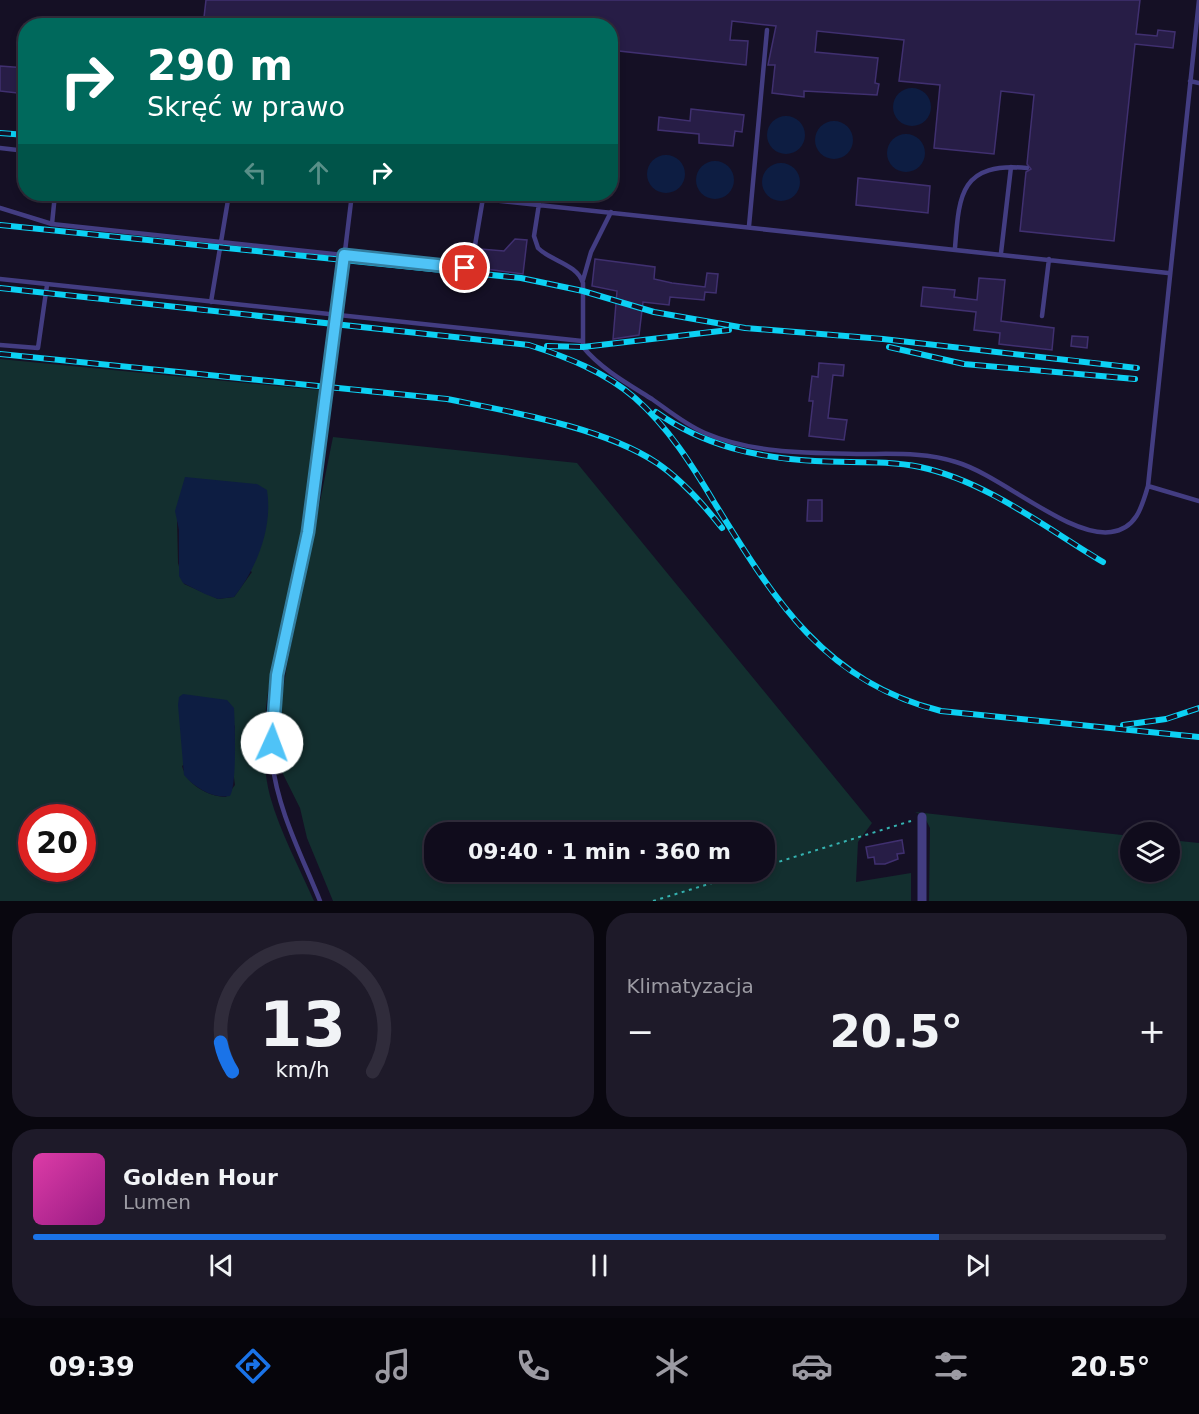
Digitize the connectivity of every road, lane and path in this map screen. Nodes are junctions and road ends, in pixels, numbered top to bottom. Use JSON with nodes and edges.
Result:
{"nodes":[{"id":1,"x":1199,"y":0,"type":"edge"},
{"id":2,"x":767,"y":30,"type":"dead end"},
{"id":3,"x":1190,"y":81,"type":"junction"},
{"id":4,"x":1199,"y":83,"type":"edge"},
{"id":5,"x":0,"y":148,"type":"edge"},
{"id":6,"x":18,"y":150,"type":"edge"},
{"id":7,"x":1011,"y":167,"type":"junction"},
{"id":8,"x":1027,"y":168,"type":"dead end"},
{"id":9,"x":54,"y":201,"type":"edge"},
{"id":10,"x":228,"y":201,"type":"edge"},
{"id":11,"x":351,"y":201,"type":"edge"},
{"id":12,"x":482,"y":201,"type":"edge"},
{"id":13,"x":511,"y":201,"type":"edge"},
{"id":14,"x":520,"y":202,"type":"joint"},
{"id":15,"x":539,"y":204,"type":"junction"},
{"id":16,"x":0,"y":208,"type":"edge"},
{"id":17,"x":611,"y":212,"type":"junction"},
{"id":18,"x":52,"y":224,"type":"junction"},
{"id":19,"x":749,"y":226,"type":"junction"},
{"id":20,"x":221,"y":242,"type":"junction"},
{"id":21,"x":955,"y":248,"type":"junction"},
{"id":22,"x":1001,"y":253,"type":"junction"},
{"id":23,"x":344,"y":255,"type":"junction"},
{"id":24,"x":1049,"y":259,"type":"junction"},
{"id":25,"x":1168,"y":273,"type":"junction"},
{"id":26,"x":0,"y":279,"type":"edge"},
{"id":27,"x":583,"y":283,"type":"junction"},
{"id":28,"x":47,"y":285,"type":"junction"},
{"id":29,"x":211,"y":302,"type":"junction"},
{"id":30,"x":336,"y":315,"type":"junction"},
{"id":31,"x":1042,"y":316,"type":"dead end"},
{"id":32,"x":582,"y":341,"type":"junction"},
{"id":33,"x":0,"y":345,"type":"edge"},
{"id":34,"x":1148,"y":486,"type":"junction"},
{"id":35,"x":1199,"y":501,"type":"edge"},
{"id":36,"x":922,"y":818,"type":"joint"},
{"id":37,"x":775,"y":863,"type":"edge"},
{"id":38,"x":715,"y":882,"type":"edge"},
{"id":39,"x":320,"y":901,"type":"edge"},
{"id":40,"x":653,"y":901,"type":"edge"},
{"id":41,"x":922,"y":901,"type":"edge"}],
"edges":[{"from":1,"to":3,"type":"lane"},
{"from":2,"to":19,"type":"lane"},
{"from":3,"to":4,"type":"lane"},
{"from":3,"to":25,"type":"lane"},
{"from":5,"to":6,"type":"lane"},
{"from":7,"to":8,"type":"lane"},
{"from":7,"to":21,"type":"lane"},
{"from":7,"to":22,"type":"lane"},
{"from":9,"to":18,"type":"lane"},
{"from":10,"to":20,"type":"lane"},
{"from":11,"to":23,"type":"lane"},
{"from":12,"to":23,"type":"lane"},
{"from":13,"to":14,"type":"lane"},
{"from":14,"to":15,"type":"lane"},
{"from":15,"to":17,"type":"lane"},
{"from":15,"to":27,"type":"lane"},
{"from":16,"to":18,"type":"lane"},
{"from":17,"to":19,"type":"lane"},
{"from":17,"to":27,"type":"lane"},
{"from":18,"to":20,"type":"lane"},
{"from":19,"to":21,"type":"lane"},
{"from":20,"to":23,"type":"lane"},
{"from":20,"to":29,"type":"lane"},
{"from":21,"to":22,"type":"lane"},
{"from":22,"to":24,"type":"lane"},
{"from":23,"to":30,"type":"lane"},
{"from":24,"to":25,"type":"lane"},
{"from":24,"to":31,"type":"lane"},
{"from":25,"to":34,"type":"lane"},
{"from":26,"to":28,"type":"lane"},
{"from":27,"to":32,"type":"lane"},
{"from":28,"to":29,"type":"lane"},
{"from":28,"to":33,"type":"lane"},
{"from":29,"to":30,"type":"lane"},
{"from":30,"to":32,"type":"lane"},
{"from":30,"to":39,"type":"lane"},
{"from":32,"to":34,"type":"lane"},
{"from":34,"to":35,"type":"lane"},
{"from":36,"to":37,"type":"path"},
{"from":36,"to":41,"type":"street"},
{"from":38,"to":40,"type":"path"}]}
